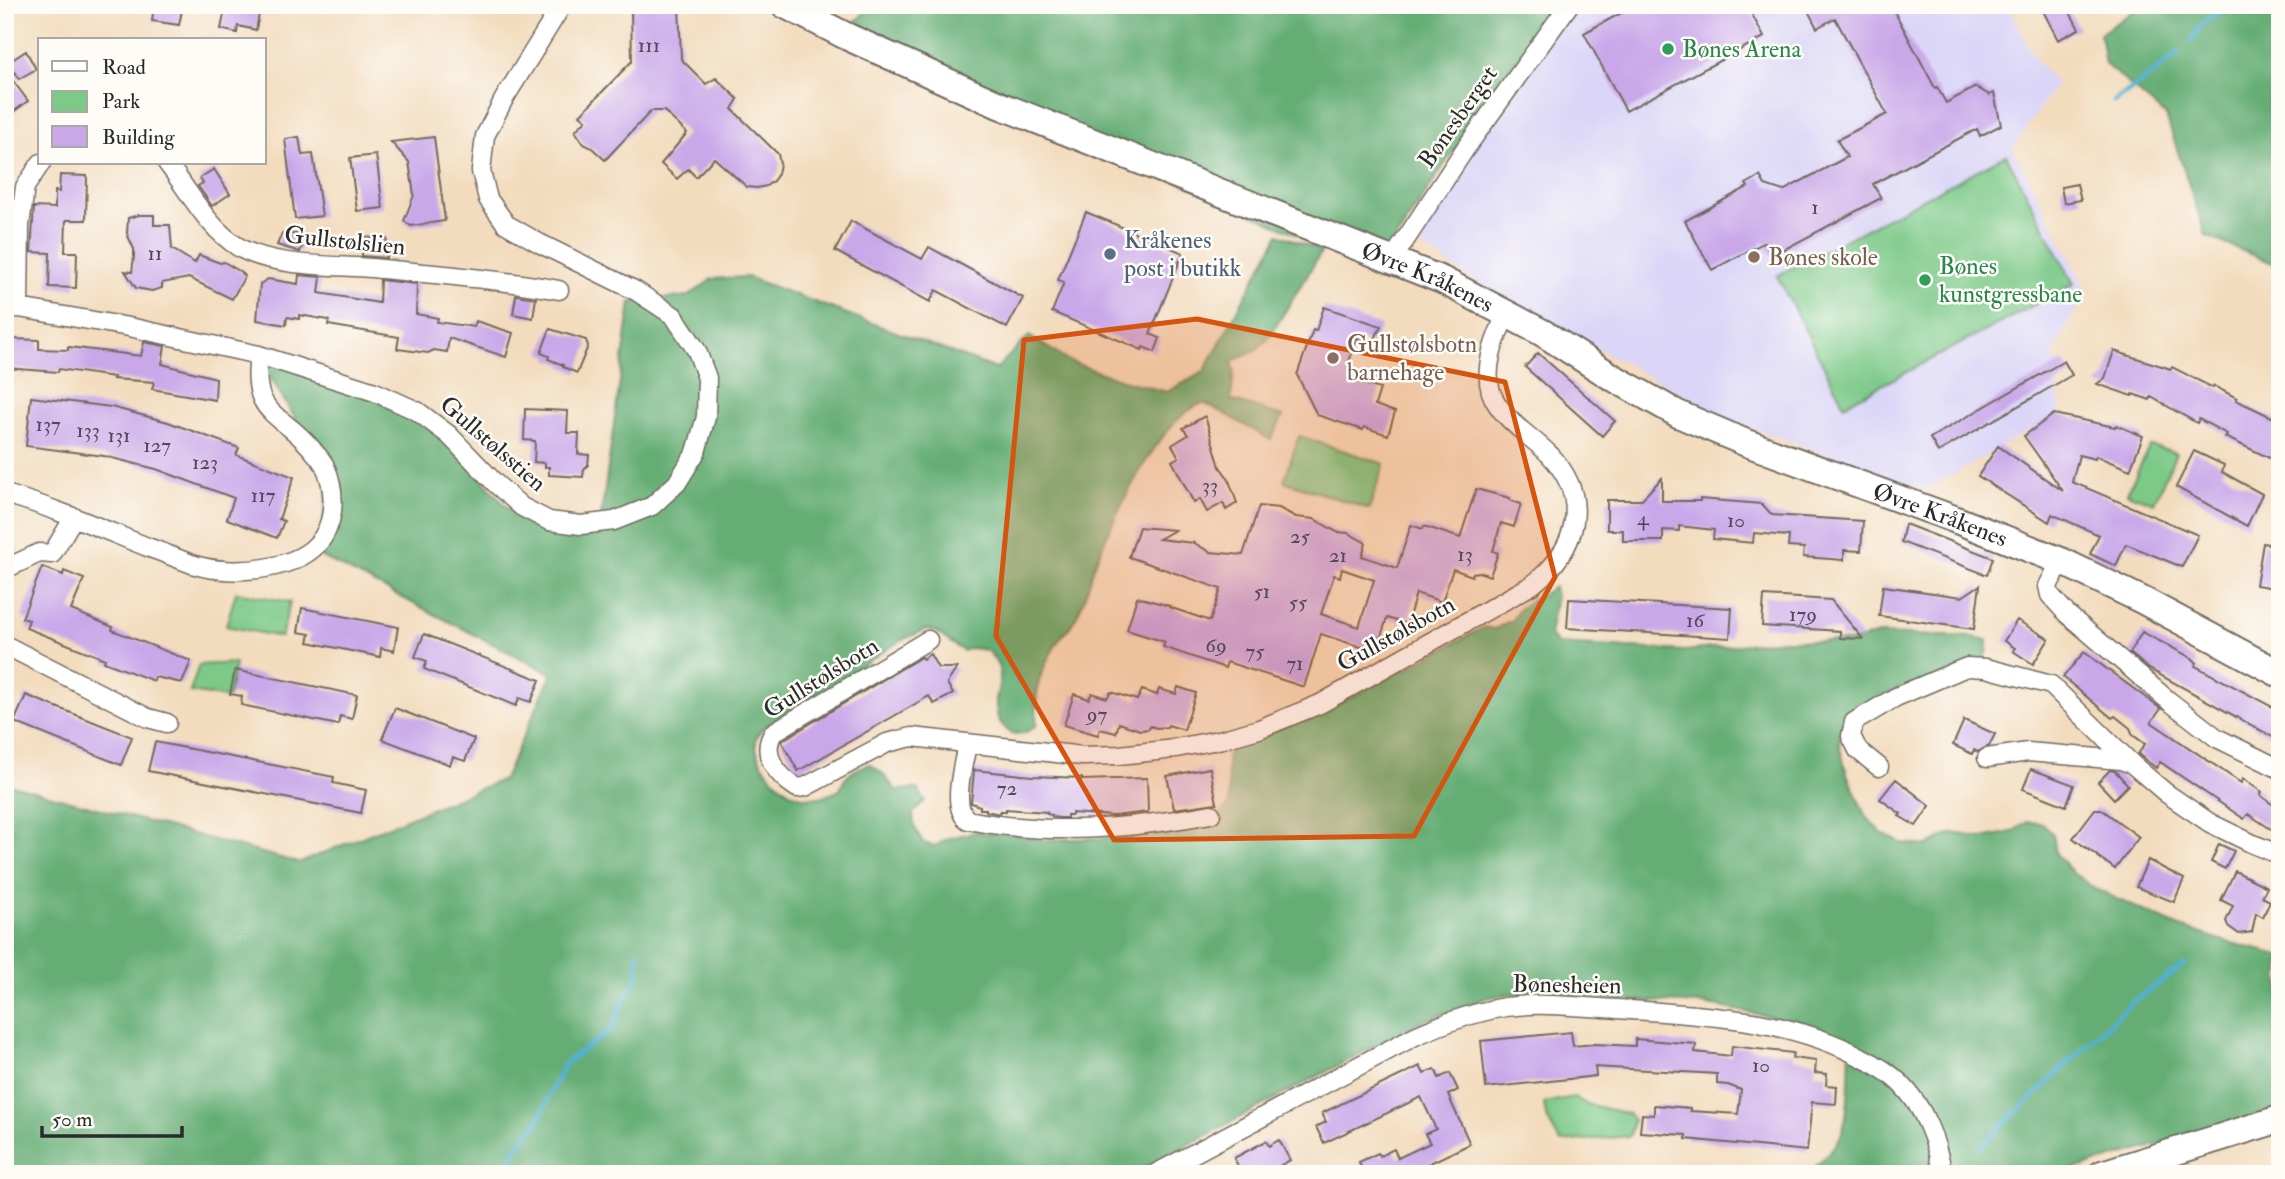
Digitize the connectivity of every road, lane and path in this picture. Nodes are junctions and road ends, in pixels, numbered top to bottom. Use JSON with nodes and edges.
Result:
{"nodes":[{"id":1,"x":562,"y":5,"type":"edge"},
{"id":2,"x":785,"y":5,"type":"edge"},
{"id":3,"x":1569,"y":5,"type":"edge"},
{"id":4,"x":40,"y":164,"type":"edge"},
{"id":5,"x":168,"y":164,"type":"edge"},
{"id":6,"x":1392,"y":260,"type":"junction"},
{"id":7,"x":559,"y":290,"type":"dead end"},
{"id":8,"x":12,"y":309,"type":"edge"},
{"id":9,"x":1506,"y":314,"type":"junction"},
{"id":10,"x":258,"y":355,"type":"junction"},
{"id":11,"x":5,"y":495,"type":"edge"},
{"id":12,"x":74,"y":517,"type":"junction"},
{"id":13,"x":2061,"y":561,"type":"junction"},
{"id":14,"x":5,"y":569,"type":"edge"},
{"id":15,"x":928,"y":640,"type":"dead end"},
{"id":16,"x":5,"y":645,"type":"edge"},
{"id":17,"x":2280,"y":674,"type":"edge"},
{"id":18,"x":167,"y":723,"type":"dead end"},
{"id":19,"x":967,"y":744,"type":"junction"},
{"id":20,"x":1987,"y":758,"type":"dead end"},
{"id":21,"x":2132,"y":764,"type":"junction"},
{"id":22,"x":1879,"y":767,"type":"dead end"},
{"id":23,"x":2280,"y":768,"type":"edge"},
{"id":24,"x":1211,"y":814,"type":"dead end"},
{"id":25,"x":2280,"y":855,"type":"edge"},
{"id":26,"x":2280,"y":1119,"type":"edge"},
{"id":27,"x":2117,"y":1171,"type":"edge"},
{"id":28,"x":1155,"y":1174,"type":"edge"},
{"id":29,"x":1943,"y":1174,"type":"edge"}],
"edges":[{"from":1,"to":10,"type":"street","name":"Gullstølsstien"},
{"from":2,"to":6,"type":"main road","name":"Øvre Kråkenes"},
{"from":3,"to":6,"type":"street","name":"Bønesberget"},
{"from":4,"to":8,"type":"street"},
{"from":5,"to":7,"type":"street","name":"Gullstølslien"},
{"from":6,"to":9,"type":"main road","name":"Øvre Kråkenes"},
{"from":8,"to":10,"type":"street"},
{"from":9,"to":13,"type":"main road","name":"Øvre Kråkenes"},
{"from":9,"to":19,"type":"street","name":"Gullstølsbotn"},
{"from":10,"to":12,"type":"street"},
{"from":11,"to":12,"type":"street"},
{"from":12,"to":14,"type":"street"},
{"from":13,"to":17,"type":"main road","name":"Øvre Kråkenes"},
{"from":13,"to":23,"type":"street"},
{"from":15,"to":19,"type":"street","name":"Gullstølsbotn"},
{"from":16,"to":18,"type":"street"},
{"from":19,"to":24,"type":"street"},
{"from":20,"to":21,"type":"street"},
{"from":21,"to":22,"type":"street"},
{"from":21,"to":25,"type":"street"},
{"from":26,"to":27,"type":"main road"},
{"from":28,"to":29,"type":"street","name":"Bønesheien"}]}
